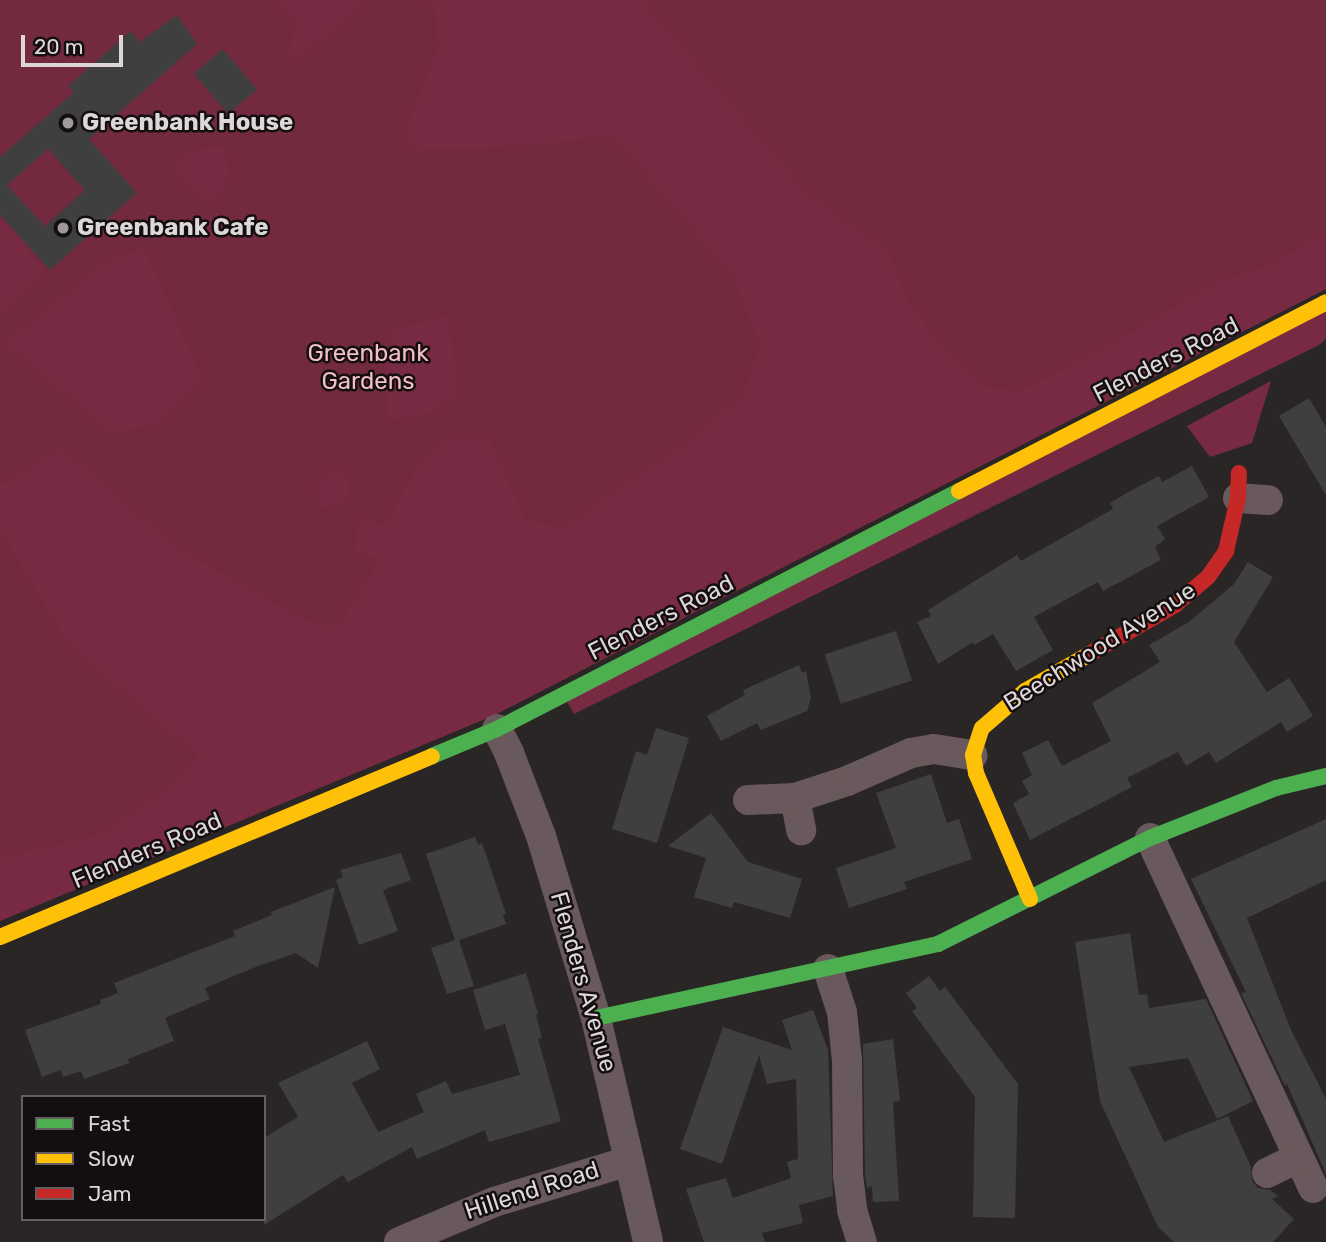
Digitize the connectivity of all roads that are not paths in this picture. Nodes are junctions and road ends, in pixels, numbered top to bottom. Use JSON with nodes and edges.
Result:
{"nodes":[{"id":1,"x":1326,"y":302,"type":"edge"},
{"id":2,"x":1239,"y":486,"type":"joint"},
{"id":3,"x":1268,"y":500,"type":"dead end"},
{"id":4,"x":497,"y":729,"type":"junction"},
{"id":5,"x":973,"y":755,"type":"junction"},
{"id":6,"x":1326,"y":776,"type":"edge"},
{"id":7,"x":795,"y":798,"type":"junction"},
{"id":8,"x":748,"y":800,"type":"dead end"},
{"id":9,"x":801,"y":830,"type":"dead end"},
{"id":10,"x":1150,"y":838,"type":"junction"},
{"id":11,"x":1030,"y":899,"type":"junction"},
{"id":12,"x":0,"y":937,"type":"edge"},
{"id":13,"x":828,"y":969,"type":"junction"},
{"id":14,"x":596,"y":1018,"type":"junction"},
{"id":15,"x":1298,"y":1158,"type":"junction"},
{"id":16,"x":629,"y":1161,"type":"junction"},
{"id":17,"x":1267,"y":1173,"type":"dead end"},
{"id":18,"x":1313,"y":1188,"type":"dead end"},
{"id":19,"x":398,"y":1242,"type":"edge"},
{"id":20,"x":648,"y":1242,"type":"edge"},
{"id":21,"x":862,"y":1242,"type":"edge"}],
"edges":[{"from":1,"to":4,"type":"street","name":"Flenders Road"},
{"from":2,"to":3,"type":"street","name":"Beechwood Avenue"},
{"from":2,"to":5,"type":"street","name":"Beechwood Avenue"},
{"from":4,"to":12,"type":"street","name":"Flenders Road"},
{"from":4,"to":14,"type":"street","name":"Flenders Avenue"},
{"from":5,"to":7,"type":"street"},
{"from":5,"to":11,"type":"street"},
{"from":6,"to":10,"type":"street"},
{"from":7,"to":8,"type":"street"},
{"from":7,"to":9,"type":"street"},
{"from":10,"to":11,"type":"street"},
{"from":10,"to":15,"type":"street"},
{"from":11,"to":13,"type":"street"},
{"from":13,"to":14,"type":"street"},
{"from":13,"to":21,"type":"street"},
{"from":14,"to":16,"type":"street","name":"Flenders Avenue"},
{"from":15,"to":17,"type":"street"},
{"from":15,"to":18,"type":"street"},
{"from":16,"to":19,"type":"street","name":"Hillend Road"},
{"from":16,"to":20,"type":"street","name":"Flenders Avenue"}]}
